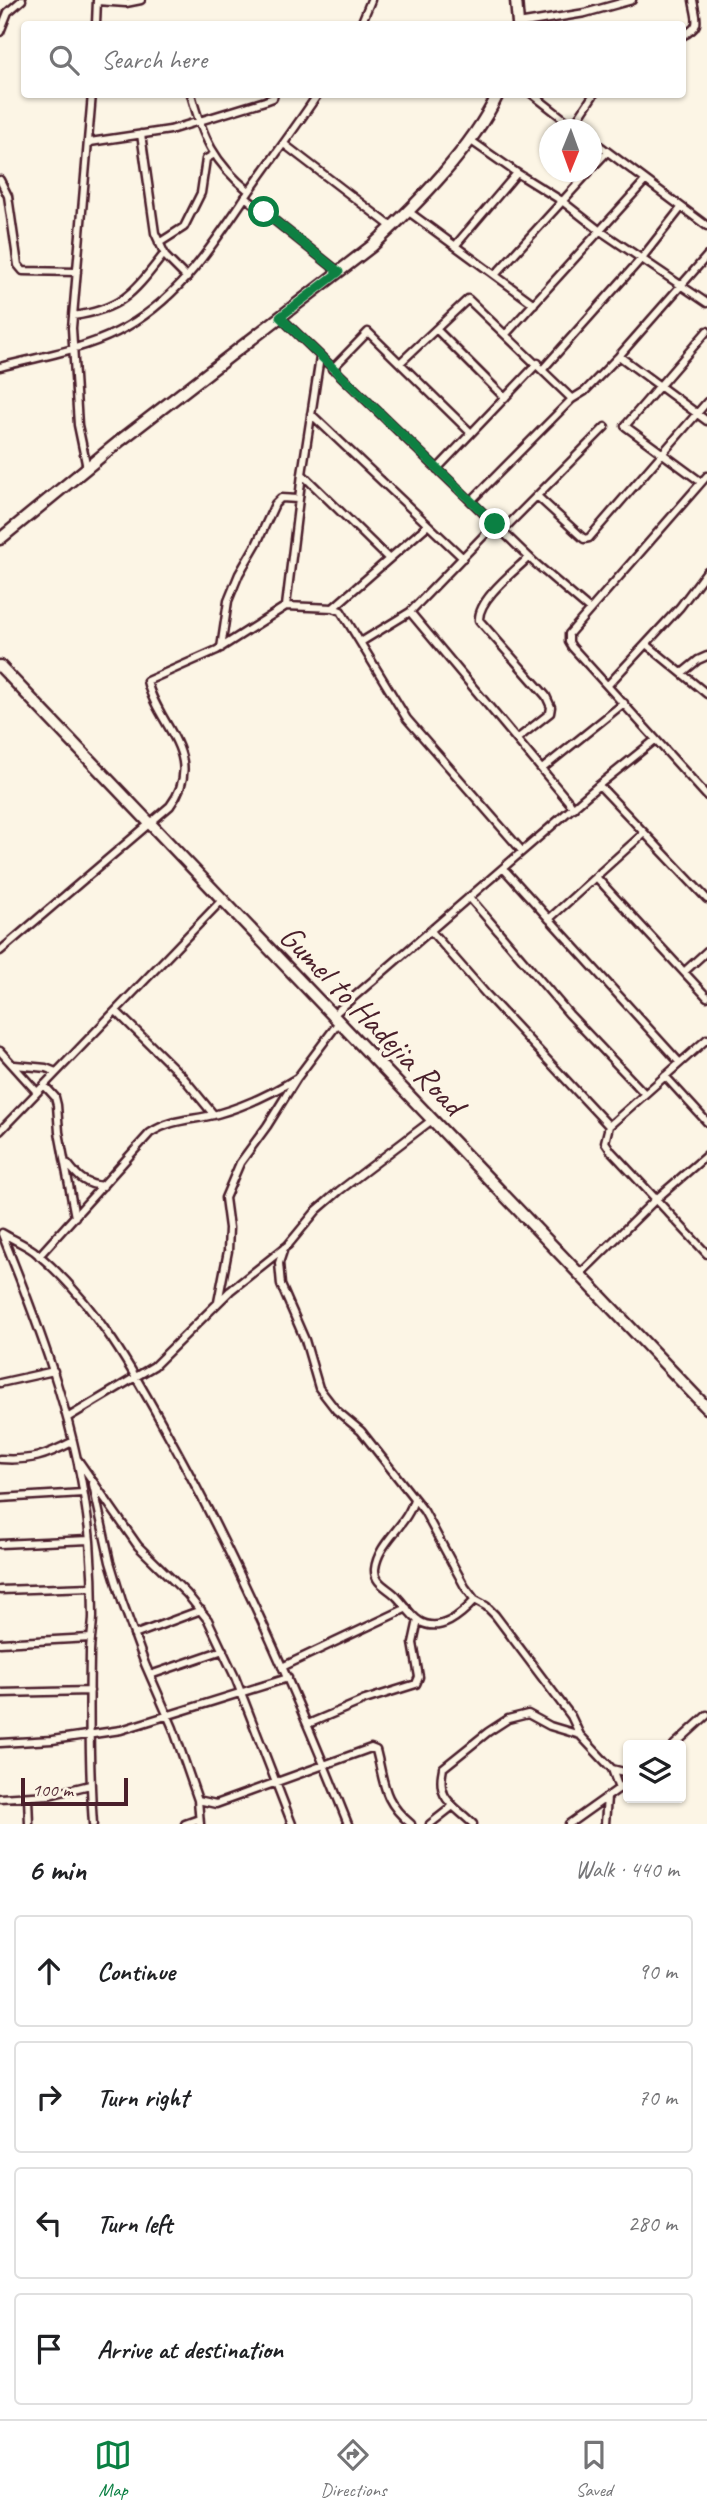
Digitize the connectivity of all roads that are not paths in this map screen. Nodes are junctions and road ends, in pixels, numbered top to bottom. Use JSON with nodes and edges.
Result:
{"nodes":[{"id":1,"x":22,"y":0,"type":"edge"},
{"id":2,"x":141,"y":0,"type":"edge"},
{"id":3,"x":371,"y":0,"type":"edge"},
{"id":4,"x":516,"y":0,"type":"edge"},
{"id":5,"x":632,"y":0,"type":"edge"},
{"id":6,"x":693,"y":0,"type":"edge"},
{"id":7,"x":97,"y":1,"type":"edge"},
{"id":8,"x":96,"y":21,"type":"edge"},
{"id":9,"x":362,"y":21,"type":"edge"},
{"id":10,"x":518,"y":21,"type":"edge"},
{"id":11,"x":536,"y":21,"type":"edge"},
{"id":12,"x":1,"y":24,"type":"edge"},
{"id":13,"x":0,"y":32,"type":"edge"},
{"id":14,"x":686,"y":34,"type":"edge"},
{"id":15,"x":92,"y":98,"type":"edge"},
{"id":16,"x":192,"y":98,"type":"edge"},
{"id":17,"x":273,"y":98,"type":"edge"},
{"id":18,"x":315,"y":98,"type":"edge"},
{"id":19,"x":496,"y":98,"type":"edge"},
{"id":20,"x":537,"y":98,"type":"edge"},
{"id":21,"x":592,"y":98,"type":"edge"},
{"id":22,"x":564,"y":119,"type":"edge"},
{"id":23,"x":581,"y":119,"type":"edge"},
{"id":24,"x":200,"y":122,"type":"junction"},
{"id":25,"x":141,"y":134,"type":"junction"},
{"id":26,"x":470,"y":140,"type":"junction"},
{"id":27,"x":90,"y":142,"type":"junction"},
{"id":28,"x":284,"y":144,"type":"junction"},
{"id":29,"x":602,"y":148,"type":"edge"},
{"id":30,"x":607,"y":152,"type":"junction"},
{"id":31,"x":213,"y":155,"type":"junction"},
{"id":32,"x":602,"y":157,"type":"edge"},
{"id":33,"x":517,"y":173,"type":"junction"},
{"id":34,"x":0,"y":180,"type":"edge"},
{"id":35,"x":645,"y":181,"type":"junction"},
{"id":36,"x":579,"y":182,"type":"edge"},
{"id":37,"x":247,"y":194,"type":"junction"},
{"id":38,"x":562,"y":201,"type":"junction"},
{"id":39,"x":681,"y":208,"type":"junction"},
{"id":40,"x":409,"y":212,"type":"junction"},
{"id":41,"x":707,"y":226,"type":"edge"},
{"id":42,"x":392,"y":227,"type":"junction"},
{"id":43,"x":599,"y":230,"type":"junction"},
{"id":44,"x":159,"y":243,"type":"junction"},
{"id":45,"x":455,"y":246,"type":"junction"},
{"id":46,"x":164,"y":254,"type":"junction"},
{"id":47,"x":707,"y":256,"type":"edge"},
{"id":48,"x":640,"y":259,"type":"junction"},
{"id":49,"x":77,"y":272,"type":"junction"},
{"id":50,"x":339,"y":272,"type":"junction"},
{"id":51,"x":495,"y":275,"type":"junction"},
{"id":52,"x":187,"y":278,"type":"junction"},
{"id":53,"x":680,"y":286,"type":"junction"},
{"id":54,"x":707,"y":303,"type":"edge"},
{"id":55,"x":534,"y":304,"type":"junction"},
{"id":56,"x":73,"y":316,"type":"junction"},
{"id":57,"x":280,"y":317,"type":"junction"},
{"id":58,"x":436,"y":329,"type":"junction"},
{"id":59,"x":707,"y":331,"type":"edge"},
{"id":60,"x":506,"y":334,"type":"junction"},
{"id":61,"x":73,"y":349,"type":"junction"},
{"id":62,"x":619,"y":356,"type":"junction"},
{"id":63,"x":320,"y":357,"type":"junction"},
{"id":64,"x":401,"y":362,"type":"junction"},
{"id":65,"x":540,"y":366,"type":"junction"},
{"id":66,"x":0,"y":367,"type":"edge"},
{"id":67,"x":332,"y":369,"type":"junction"},
{"id":68,"x":659,"y":387,"type":"junction"},
{"id":69,"x":505,"y":398,"type":"junction"},
{"id":70,"x":572,"y":399,"type":"junction"},
{"id":71,"x":707,"y":402,"type":"edge"},
{"id":72,"x":697,"y":413,"type":"junction"},
{"id":73,"x":311,"y":414,"type":"junction"},
{"id":74,"x":707,"y":421,"type":"edge"},
{"id":75,"x":606,"y":427,"type":"dead end"},
{"id":76,"x":471,"y":433,"type":"junction"},
{"id":77,"x":662,"y":454,"type":"junction"},
{"id":78,"x":87,"y":468,"type":"junction"},
{"id":79,"x":437,"y":469,"type":"junction"},
{"id":80,"x":302,"y":474,"type":"junction"},
{"id":81,"x":705,"y":479,"type":"edge"},
{"id":82,"x":537,"y":496,"type":"junction"},
{"id":83,"x":298,"y":499,"type":"junction"},
{"id":84,"x":471,"y":501,"type":"junction"},
{"id":85,"x":495,"y":524,"type":"junction"},
{"id":86,"x":428,"y":525,"type":"junction"},
{"id":87,"x":502,"y":531,"type":"junction"},
{"id":88,"x":0,"y":539,"type":"edge"},
{"id":89,"x":530,"y":557,"type":"junction"},
{"id":90,"x":463,"y":558,"type":"junction"},
{"id":91,"x":389,"y":559,"type":"junction"},
{"id":92,"x":707,"y":571,"type":"edge"},
{"id":93,"x":286,"y":606,"type":"junction"},
{"id":94,"x":333,"y":608,"type":"junction"},
{"id":95,"x":590,"y":610,"type":"junction"},
{"id":96,"x":410,"y":612,"type":"junction"},
{"id":97,"x":361,"y":642,"type":"junction"},
{"id":98,"x":646,"y":644,"type":"junction"},
{"id":99,"x":221,"y":648,"type":"junction"},
{"id":100,"x":707,"y":656,"type":"edge"},
{"id":101,"x":0,"y":666,"type":"edge"},
{"id":102,"x":682,"y":673,"type":"junction"},
{"id":103,"x":608,"y":685,"type":"junction"},
{"id":104,"x":707,"y":694,"type":"edge"},
{"id":105,"x":624,"y":703,"type":"junction"},
{"id":106,"x":517,"y":739,"type":"junction"},
{"id":107,"x":655,"y":740,"type":"junction"},
{"id":108,"x":542,"y":769,"type":"junction"},
{"id":109,"x":707,"y":780,"type":"edge"},
{"id":110,"x":599,"y":785,"type":"junction"},
{"id":111,"x":699,"y":787,"type":"junction"},
{"id":112,"x":707,"y":796,"type":"edge"},
{"id":113,"x":574,"y":808,"type":"junction"},
{"id":114,"x":150,"y":823,"type":"junction"},
{"id":115,"x":644,"y":833,"type":"junction"},
{"id":116,"x":522,"y":851,"type":"junction"},
{"id":117,"x":503,"y":867,"type":"junction"},
{"id":118,"x":597,"y":878,"type":"junction"},
{"id":119,"x":469,"y":897,"type":"junction"},
{"id":120,"x":223,"y":899,"type":"junction"},
{"id":121,"x":707,"y":899,"type":"edge"},
{"id":122,"x":548,"y":919,"type":"junction"},
{"id":123,"x":431,"y":930,"type":"junction"},
{"id":124,"x":0,"y":951,"type":"edge"},
{"id":125,"x":707,"y":951,"type":"edge"},
{"id":126,"x":684,"y":972,"type":"junction"},
{"id":127,"x":707,"y":997,"type":"edge"},
{"id":128,"x":116,"y":1011,"type":"junction"},
{"id":129,"x":336,"y":1018,"type":"junction"},
{"id":130,"x":707,"y":1039,"type":"edge"},
{"id":131,"x":0,"y":1051,"type":"edge"},
{"id":132,"x":680,"y":1063,"type":"junction"},
{"id":133,"x":15,"y":1065,"type":"junction"},
{"id":134,"x":56,"y":1072,"type":"junction"},
{"id":135,"x":665,"y":1076,"type":"junction"},
{"id":136,"x":297,"y":1078,"type":"junction"},
{"id":137,"x":44,"y":1085,"type":"junction"},
{"id":138,"x":37,"y":1092,"type":"junction"},
{"id":139,"x":645,"y":1094,"type":"junction"},
{"id":140,"x":214,"y":1115,"type":"junction"},
{"id":141,"x":432,"y":1120,"type":"junction"},
{"id":142,"x":707,"y":1122,"type":"edge"},
{"id":143,"x":609,"y":1126,"type":"junction"},
{"id":144,"x":0,"y":1131,"type":"edge"},
{"id":145,"x":707,"y":1155,"type":"edge"},
{"id":146,"x":66,"y":1163,"type":"junction"},
{"id":147,"x":103,"y":1186,"type":"junction"},
{"id":148,"x":655,"y":1200,"type":"junction"},
{"id":149,"x":75,"y":1217,"type":"junction"},
{"id":150,"x":1,"y":1232,"type":"edge"},
{"id":151,"x":284,"y":1248,"type":"junction"},
{"id":152,"x":707,"y":1254,"type":"edge"},
{"id":153,"x":39,"y":1256,"type":"junction"},
{"id":154,"x":580,"y":1274,"type":"junction"},
{"id":155,"x":218,"y":1302,"type":"junction"},
{"id":156,"x":54,"y":1371,"type":"junction"},
{"id":157,"x":136,"y":1377,"type":"junction"},
{"id":158,"x":0,"y":1383,"type":"edge"},
{"id":159,"x":706,"y":1405,"type":"edge"},
{"id":160,"x":67,"y":1418,"type":"junction"},
{"id":161,"x":72,"y":1442,"type":"junction"},
{"id":162,"x":75,"y":1455,"type":"junction"},
{"id":163,"x":0,"y":1459,"type":"edge"},
{"id":164,"x":92,"y":1479,"type":"junction"},
{"id":165,"x":83,"y":1493,"type":"junction"},
{"id":166,"x":0,"y":1498,"type":"edge"},
{"id":167,"x":414,"y":1499,"type":"junction"},
{"id":168,"x":89,"y":1540,"type":"junction"},
{"id":169,"x":0,"y":1544,"type":"edge"},
{"id":170,"x":92,"y":1587,"type":"junction"},
{"id":171,"x":0,"y":1590,"type":"edge"},
{"id":172,"x":475,"y":1600,"type":"junction"},
{"id":173,"x":407,"y":1608,"type":"junction"},
{"id":174,"x":201,"y":1610,"type":"junction"},
{"id":175,"x":418,"y":1620,"type":"junction"},
{"id":176,"x":134,"y":1635,"type":"junction"},
{"id":177,"x":90,"y":1638,"type":"junction"},
{"id":178,"x":0,"y":1643,"type":"edge"},
{"id":179,"x":223,"y":1650,"type":"junction"},
{"id":180,"x":282,"y":1667,"type":"junction"},
{"id":181,"x":150,"y":1675,"type":"junction"},
{"id":182,"x":288,"y":1678,"type":"junction"},
{"id":183,"x":90,"y":1690,"type":"junction"},
{"id":184,"x":0,"y":1693,"type":"edge"},
{"id":185,"x":241,"y":1694,"type":"junction"},
{"id":186,"x":168,"y":1716,"type":"junction"},
{"id":187,"x":707,"y":1716,"type":"edge"},
{"id":188,"x":308,"y":1724,"type":"junction"},
{"id":189,"x":580,"y":1735,"type":"junction"},
{"id":190,"x":90,"y":1736,"type":"junction"},
{"id":191,"x":680,"y":1740,"type":"edge"},
{"id":192,"x":0,"y":1743,"type":"edge"},
{"id":193,"x":324,"y":1764,"type":"junction"},
{"id":194,"x":612,"y":1769,"type":"junction"},
{"id":195,"x":623,"y":1772,"type":"edge"},
{"id":196,"x":275,"y":1782,"type":"junction"},
{"id":197,"x":90,"y":1785,"type":"junction"},
{"id":198,"x":623,"y":1786,"type":"edge"},
{"id":199,"x":619,"y":1789,"type":"junction"},
{"id":200,"x":28,"y":1797,"type":"junction"},
{"id":201,"x":607,"y":1797,"type":"junction"},
{"id":202,"x":0,"y":1798,"type":"edge"},
{"id":203,"x":198,"y":1800,"type":"junction"},
{"id":204,"x":453,"y":1806,"type":"junction"},
{"id":205,"x":199,"y":1822,"type":"edge"},
{"id":206,"x":29,"y":1824,"type":"edge"},
{"id":207,"x":93,"y":1824,"type":"edge"},
{"id":208,"x":185,"y":1824,"type":"edge"},
{"id":209,"x":292,"y":1824,"type":"edge"},
{"id":210,"x":348,"y":1824,"type":"edge"},
{"id":211,"x":411,"y":1824,"type":"edge"},
{"id":212,"x":430,"y":1824,"type":"edge"},
{"id":213,"x":473,"y":1824,"type":"edge"},
{"id":214,"x":569,"y":1824,"type":"edge"},
{"id":215,"x":605,"y":1824,"type":"edge"}],
"edges":[{"from":1,"to":12,"type":"street"},
{"from":2,"to":7,"type":"street"},
{"from":3,"to":9,"type":"street"},
{"from":4,"to":10,"type":"main road"},
{"from":5,"to":11,"type":"street"},
{"from":6,"to":14,"type":"street"},
{"from":7,"to":8,"type":"street"},
{"from":12,"to":13,"type":"street"},
{"from":15,"to":27,"type":"street"},
{"from":16,"to":24,"type":"street"},
{"from":17,"to":24,"type":"street"},
{"from":18,"to":28,"type":"street"},
{"from":19,"to":26,"type":"main road"},
{"from":20,"to":22,"type":"street"},
{"from":21,"to":23,"type":"street"},
{"from":24,"to":25,"type":"street"},
{"from":24,"to":31,"type":"street"},
{"from":25,"to":27,"type":"street"},
{"from":25,"to":44,"type":"street"},
{"from":26,"to":33,"type":"street"},
{"from":26,"to":40,"type":"main road"},
{"from":27,"to":49,"type":"street"},
{"from":28,"to":37,"type":"street"},
{"from":28,"to":42,"type":"street"},
{"from":29,"to":30,"type":"street"},
{"from":30,"to":32,"type":"street"},
{"from":30,"to":35,"type":"street"},
{"from":31,"to":37,"type":"street"},
{"from":31,"to":44,"type":"street"},
{"from":33,"to":38,"type":"street"},
{"from":33,"to":45,"type":"street"},
{"from":34,"to":49,"type":"street"},
{"from":35,"to":39,"type":"street"},
{"from":35,"to":43,"type":"street"},
{"from":36,"to":38,"type":"street"},
{"from":37,"to":50,"type":"street"},
{"from":37,"to":52,"type":"street"},
{"from":38,"to":43,"type":"street"},
{"from":38,"to":51,"type":"street"},
{"from":39,"to":41,"type":"street"},
{"from":39,"to":48,"type":"street"},
{"from":40,"to":42,"type":"main road"},
{"from":40,"to":45,"type":"street"},
{"from":42,"to":50,"type":"main road"},
{"from":43,"to":48,"type":"street"},
{"from":43,"to":55,"type":"street"},
{"from":44,"to":46,"type":"street"},
{"from":45,"to":51,"type":"street"},
{"from":46,"to":52,"type":"street"},
{"from":46,"to":56,"type":"street"},
{"from":47,"to":53,"type":"street"},
{"from":48,"to":53,"type":"street"},
{"from":48,"to":65,"type":"street"},
{"from":49,"to":56,"type":"street"},
{"from":50,"to":57,"type":"main road"},
{"from":51,"to":55,"type":"street"},
{"from":52,"to":61,"type":"street"},
{"from":53,"to":54,"type":"street"},
{"from":53,"to":62,"type":"street"},
{"from":55,"to":60,"type":"street"},
{"from":56,"to":61,"type":"street"},
{"from":57,"to":63,"type":"street"},
{"from":57,"to":78,"type":"main road"},
{"from":58,"to":60,"type":"street"},
{"from":58,"to":64,"type":"street"},
{"from":58,"to":69,"type":"street"},
{"from":59,"to":68,"type":"street"},
{"from":60,"to":65,"type":"street"},
{"from":61,"to":66,"type":"street"},
{"from":61,"to":78,"type":"street"},
{"from":62,"to":68,"type":"street"},
{"from":62,"to":70,"type":"street"},
{"from":63,"to":67,"type":"street"},
{"from":63,"to":73,"type":"street"},
{"from":64,"to":67,"type":"street"},
{"from":64,"to":76,"type":"street"},
{"from":65,"to":69,"type":"street"},
{"from":65,"to":70,"type":"street"},
{"from":67,"to":79,"type":"street"},
{"from":68,"to":72,"type":"street"},
{"from":68,"to":77,"type":"street"},
{"from":69,"to":76,"type":"street"},
{"from":70,"to":84,"type":"street"},
{"from":71,"to":72,"type":"street"},
{"from":72,"to":74,"type":"street"},
{"from":72,"to":77,"type":"street"},
{"from":73,"to":80,"type":"street"},
{"from":73,"to":86,"type":"street"},
{"from":75,"to":82,"type":"street"},
{"from":76,"to":79,"type":"street"},
{"from":77,"to":81,"type":"street"},
{"from":77,"to":82,"type":"street"},
{"from":78,"to":88,"type":"main road"},
{"from":79,"to":84,"type":"street"},
{"from":80,"to":83,"type":"street"},
{"from":80,"to":91,"type":"street"},
{"from":81,"to":95,"type":"street"},
{"from":82,"to":87,"type":"street"},
{"from":83,"to":93,"type":"street"},
{"from":83,"to":99,"type":"street"},
{"from":84,"to":85,"type":"street"},
{"from":85,"to":87,"type":"street"},
{"from":85,"to":90,"type":"street"},
{"from":86,"to":90,"type":"street"},
{"from":86,"to":91,"type":"street"},
{"from":87,"to":89,"type":"street"},
{"from":89,"to":95,"type":"street"},
{"from":89,"to":106,"type":"street"},
{"from":90,"to":96,"type":"street"},
{"from":91,"to":94,"type":"street"},
{"from":92,"to":98,"type":"street"},
{"from":93,"to":94,"type":"street"},
{"from":93,"to":99,"type":"street"},
{"from":94,"to":97,"type":"street"},
{"from":95,"to":103,"type":"street"},
{"from":96,"to":97,"type":"street"},
{"from":96,"to":106,"type":"street"},
{"from":97,"to":116,"type":"street"},
{"from":98,"to":102,"type":"street"},
{"from":98,"to":103,"type":"street"},
{"from":99,"to":114,"type":"street"},
{"from":100,"to":102,"type":"street"},
{"from":101,"to":114,"type":"main road","name":"Gumel to Hadejia Road"},
{"from":102,"to":104,"type":"street"},
{"from":103,"to":105,"type":"street"},
{"from":105,"to":107,"type":"street"},
{"from":105,"to":108,"type":"street"},
{"from":106,"to":108,"type":"street"},
{"from":107,"to":110,"type":"street"},
{"from":107,"to":111,"type":"street"},
{"from":108,"to":113,"type":"street"},
{"from":109,"to":111,"type":"street"},
{"from":110,"to":113,"type":"street"},
{"from":110,"to":115,"type":"street"},
{"from":111,"to":112,"type":"street"},
{"from":113,"to":116,"type":"street"},
{"from":114,"to":120,"type":"main road","name":"Gumel to Hadejia Road"},
{"from":114,"to":124,"type":"street"},
{"from":115,"to":118,"type":"street"},
{"from":115,"to":121,"type":"street"},
{"from":116,"to":117,"type":"street"},
{"from":117,"to":119,"type":"street"},
{"from":117,"to":122,"type":"street"},
{"from":118,"to":122,"type":"street"},
{"from":118,"to":126,"type":"street"},
{"from":119,"to":123,"type":"street"},
{"from":119,"to":139,"type":"street"},
{"from":120,"to":128,"type":"street"},
{"from":120,"to":129,"type":"main road","name":"Gumel to Hadejia Road"},
{"from":122,"to":132,"type":"street"},
{"from":123,"to":129,"type":"street"},
{"from":123,"to":143,"type":"street"},
{"from":125,"to":126,"type":"street"},
{"from":126,"to":127,"type":"street"},
{"from":128,"to":134,"type":"street"},
{"from":128,"to":140,"type":"street"},
{"from":129,"to":136,"type":"street"},
{"from":129,"to":141,"type":"main road","name":"Gumel to Hadejia Road"},
{"from":130,"to":132,"type":"street"},
{"from":131,"to":133,"type":"street"},
{"from":132,"to":135,"type":"street"},
{"from":133,"to":134,"type":"street"},
{"from":133,"to":138,"type":"street"},
{"from":134,"to":137,"type":"street"},
{"from":135,"to":139,"type":"street"},
{"from":135,"to":142,"type":"street"},
{"from":136,"to":140,"type":"street"},
{"from":136,"to":155,"type":"street"},
{"from":137,"to":138,"type":"street"},
{"from":137,"to":146,"type":"street"},
{"from":138,"to":144,"type":"street"},
{"from":139,"to":143,"type":"street"},
{"from":140,"to":147,"type":"street"},
{"from":141,"to":151,"type":"street"},
{"from":141,"to":154,"type":"main road","name":"Gumel to Hadejia Road"},
{"from":143,"to":148,"type":"street"},
{"from":145,"to":148,"type":"street"},
{"from":146,"to":147,"type":"street"},
{"from":146,"to":149,"type":"street"},
{"from":147,"to":149,"type":"street"},
{"from":148,"to":152,"type":"street"},
{"from":148,"to":154,"type":"street"},
{"from":149,"to":153,"type":"street"},
{"from":150,"to":153,"type":"street"},
{"from":150,"to":156,"type":"street"},
{"from":151,"to":155,"type":"street"},
{"from":151,"to":167,"type":"street"},
{"from":153,"to":157,"type":"street"},
{"from":154,"to":159,"type":"main road","name":"Gumel to Hadejia Road"},
{"from":155,"to":157,"type":"street"},
{"from":156,"to":158,"type":"street"},
{"from":156,"to":160,"type":"street"},
{"from":157,"to":160,"type":"street"},
{"from":157,"to":180,"type":"street"},
{"from":160,"to":161,"type":"street"},
{"from":161,"to":162,"type":"street"},
{"from":161,"to":163,"type":"street"},
{"from":162,"to":164,"type":"street"},
{"from":162,"to":165,"type":"street"},
{"from":164,"to":174,"type":"street"},
{"from":164,"to":176,"type":"street"},
{"from":165,"to":166,"type":"street"},
{"from":165,"to":168,"type":"street"},
{"from":167,"to":172,"type":"street"},
{"from":167,"to":173,"type":"street"},
{"from":168,"to":169,"type":"street"},
{"from":168,"to":170,"type":"street"},
{"from":170,"to":171,"type":"street"},
{"from":170,"to":177,"type":"street"},
{"from":172,"to":175,"type":"street"},
{"from":172,"to":189,"type":"street"},
{"from":173,"to":175,"type":"street"},
{"from":173,"to":180,"type":"street"},
{"from":174,"to":176,"type":"street"},
{"from":174,"to":179,"type":"street"},
{"from":175,"to":188,"type":"street"},
{"from":176,"to":181,"type":"street"},
{"from":177,"to":178,"type":"street"},
{"from":177,"to":183,"type":"street"},
{"from":179,"to":181,"type":"street"},
{"from":179,"to":185,"type":"street"},
{"from":180,"to":182,"type":"street"},
{"from":181,"to":186,"type":"street"},
{"from":182,"to":185,"type":"street"},
{"from":182,"to":188,"type":"street"},
{"from":183,"to":184,"type":"street"},
{"from":183,"to":190,"type":"street"},
{"from":185,"to":186,"type":"street"},
{"from":185,"to":196,"type":"street"},
{"from":186,"to":190,"type":"street"},
{"from":186,"to":203,"type":"street"},
{"from":187,"to":191,"type":"street"},
{"from":188,"to":193,"type":"street"},
{"from":189,"to":194,"type":"street"},
{"from":189,"to":204,"type":"street"},
{"from":190,"to":192,"type":"street"},
{"from":190,"to":197,"type":"street"},
{"from":193,"to":196,"type":"street"},
{"from":193,"to":210,"type":"street"},
{"from":193,"to":211,"type":"street"},
{"from":194,"to":195,"type":"street"},
{"from":194,"to":199,"type":"street"},
{"from":196,"to":203,"type":"street"},
{"from":196,"to":209,"type":"street"},
{"from":197,"to":200,"type":"street"},
{"from":197,"to":207,"type":"street"},
{"from":198,"to":199,"type":"street"},
{"from":199,"to":201,"type":"street"},
{"from":200,"to":202,"type":"street"},
{"from":200,"to":206,"type":"street"},
{"from":201,"to":214,"type":"street"},
{"from":201,"to":215,"type":"street"},
{"from":203,"to":205,"type":"street"},
{"from":204,"to":212,"type":"street"},
{"from":204,"to":213,"type":"street"},
{"from":205,"to":208,"type":"street"}]}
